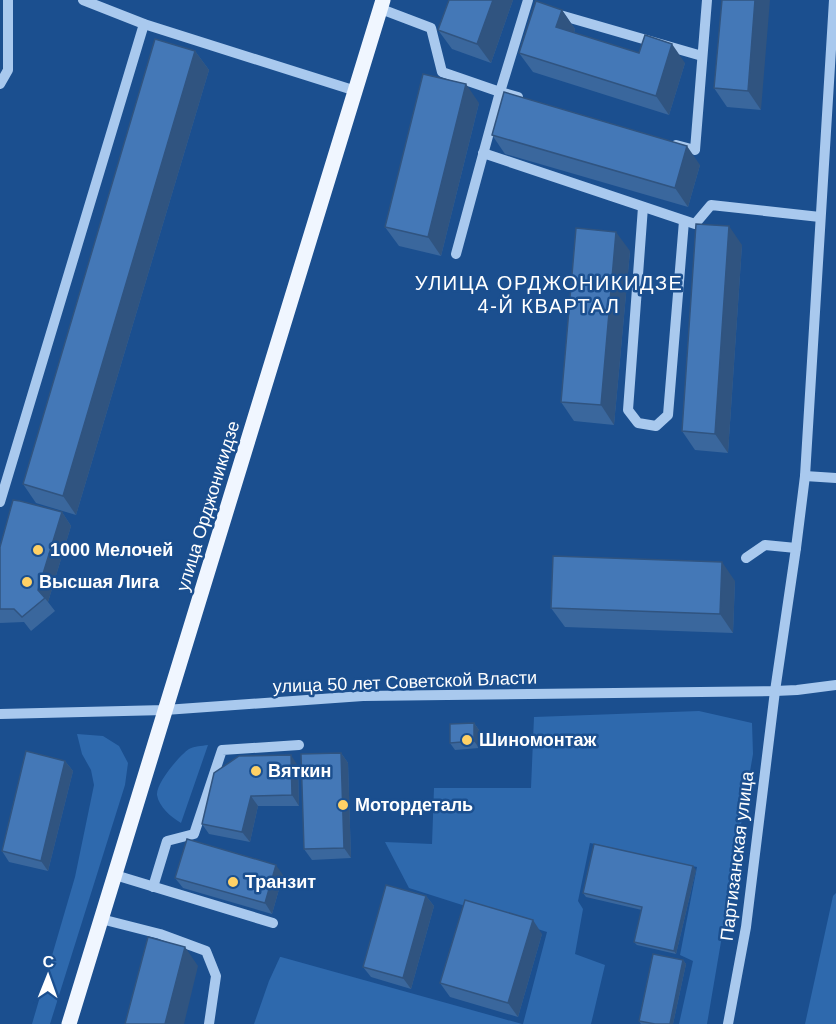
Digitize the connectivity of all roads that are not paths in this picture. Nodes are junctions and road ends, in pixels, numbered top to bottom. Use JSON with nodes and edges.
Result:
{"nodes":[{"id":1,"x":8,"y":0,"type":"edge"},
{"id":2,"x":83,"y":0,"type":"edge"},
{"id":3,"x":707,"y":0,"type":"edge"},
{"id":4,"x":834,"y":0,"type":"edge"},
{"id":5,"x":527,"y":3,"type":"edge"},
{"id":6,"x":382,"y":4,"type":"edge"},
{"id":7,"x":144,"y":24,"type":"junction"},
{"id":8,"x":702,"y":56,"type":"junction"},
{"id":9,"x":0,"y":84,"type":"edge"},
{"id":10,"x":356,"y":91,"type":"junction"},
{"id":11,"x":500,"y":92,"type":"junction"},
{"id":12,"x":523,"y":99,"type":"edge"},
{"id":13,"x":660,"y":140,"type":"edge"},
{"id":14,"x":483,"y":153,"type":"junction"},
{"id":15,"x":824,"y":166,"type":"junction"},
{"id":16,"x":836,"y":167,"type":"edge"},
{"id":17,"x":643,"y":207,"type":"junction"},
{"id":18,"x":820,"y":217,"type":"junction"},
{"id":19,"x":684,"y":220,"type":"junction"},
{"id":20,"x":456,"y":254,"type":"dead end"},
{"id":21,"x":805,"y":476,"type":"junction"},
{"id":22,"x":836,"y":478,"type":"edge"},
{"id":23,"x":0,"y":502,"type":"edge"},
{"id":24,"x":796,"y":548,"type":"junction"},
{"id":25,"x":746,"y":558,"type":"dead end"},
{"id":26,"x":836,"y":685,"type":"edge"},
{"id":27,"x":775,"y":691,"type":"junction"},
{"id":28,"x":165,"y":710,"type":"junction"},
{"id":29,"x":0,"y":714,"type":"edge"},
{"id":30,"x":299,"y":745,"type":"dead end"},
{"id":31,"x":115,"y":875,"type":"junction"},
{"id":32,"x":153,"y":887,"type":"junction"},
{"id":33,"x":100,"y":919,"type":"junction"},
{"id":34,"x":273,"y":923,"type":"dead end"},
{"id":35,"x":69,"y":1024,"type":"edge"},
{"id":36,"x":209,"y":1024,"type":"edge"},
{"id":37,"x":728,"y":1024,"type":"edge"}],
"edges":[{"from":1,"to":9,"type":"street"},
{"from":2,"to":7,"type":"street"},
{"from":3,"to":8,"type":"street"},
{"from":4,"to":15,"type":"street","name":"Партизанская улица"},
{"from":5,"to":8,"type":"street"},
{"from":5,"to":11,"type":"street"},
{"from":6,"to":10,"type":"main road","name":"улица Орджоникидзе"},
{"from":6,"to":11,"type":"street"},
{"from":7,"to":10,"type":"street"},
{"from":7,"to":23,"type":"street"},
{"from":8,"to":13,"type":"street"},
{"from":10,"to":28,"type":"main road","name":"улица Орджоникидзе"},
{"from":11,"to":12,"type":"street"},
{"from":11,"to":14,"type":"street"},
{"from":14,"to":17,"type":"street"},
{"from":14,"to":20,"type":"street"},
{"from":15,"to":16,"type":"street"},
{"from":15,"to":18,"type":"street","name":"Партизанская улица"},
{"from":17,"to":19,"type":"street"},
{"from":17,"to":19,"type":"street"},
{"from":18,"to":19,"type":"street"},
{"from":18,"to":21,"type":"street","name":"Партизанская улица"},
{"from":21,"to":22,"type":"street"},
{"from":21,"to":24,"type":"street","name":"Партизанская улица"},
{"from":24,"to":25,"type":"street"},
{"from":24,"to":27,"type":"street","name":"Партизанская улица"},
{"from":26,"to":27,"type":"street","name":"улица 50 лет Советской Власти"},
{"from":27,"to":28,"type":"street","name":"улица 50 лет Советской Власти"},
{"from":27,"to":37,"type":"street","name":"Партизанская улица"},
{"from":28,"to":29,"type":"street","name":"улица 50 лет Советской Власти"},
{"from":28,"to":31,"type":"main road","name":"улица Орджоникидзе"},
{"from":30,"to":32,"type":"street"},
{"from":31,"to":32,"type":"street"},
{"from":31,"to":33,"type":"main road","name":"улица Орджоникидзе"},
{"from":32,"to":34,"type":"street"},
{"from":33,"to":35,"type":"main road","name":"улица Орджоникидзе"},
{"from":33,"to":36,"type":"street"}]}
